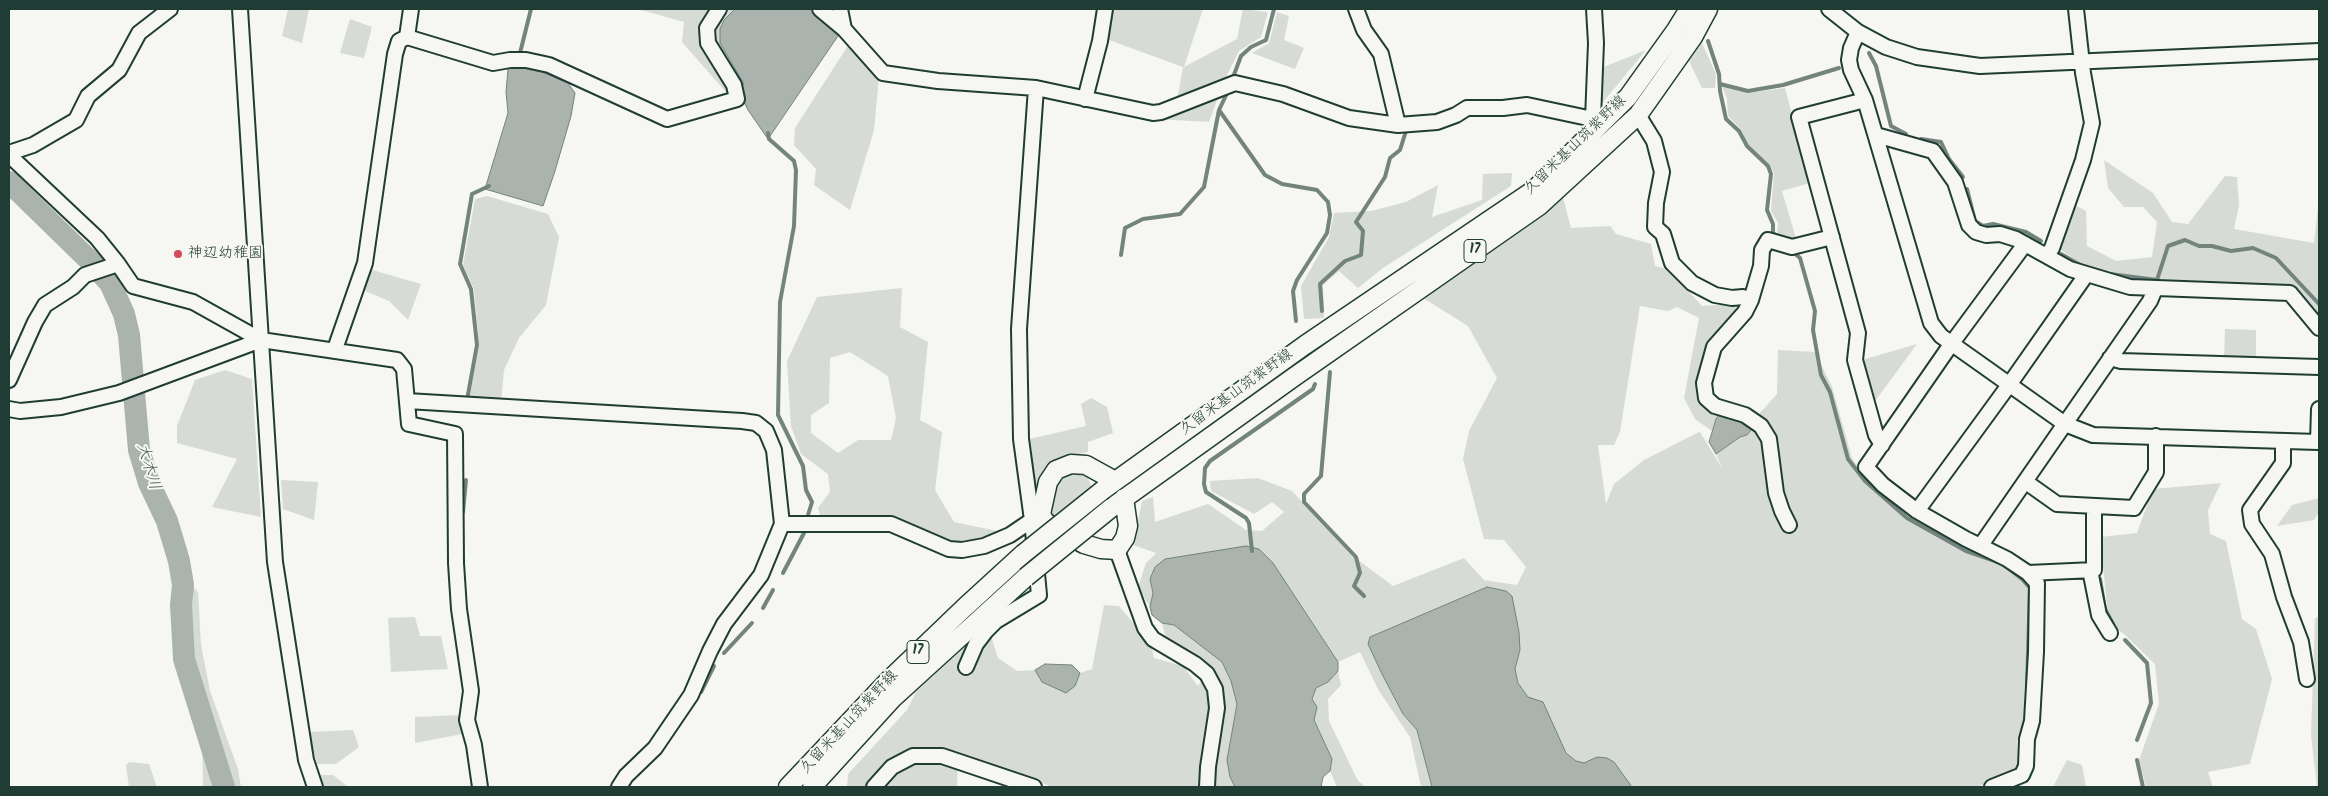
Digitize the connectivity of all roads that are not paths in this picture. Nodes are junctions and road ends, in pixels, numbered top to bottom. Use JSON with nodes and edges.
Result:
{"nodes":[{"id":1,"x":170,"y":9,"type":"edge"},
{"id":2,"x":240,"y":9,"type":"edge"},
{"id":3,"x":411,"y":9,"type":"edge"},
{"id":4,"x":719,"y":9,"type":"edge"},
{"id":5,"x":820,"y":9,"type":"edge"},
{"id":6,"x":840,"y":9,"type":"edge"},
{"id":7,"x":1105,"y":9,"type":"edge"},
{"id":8,"x":1356,"y":9,"type":"edge"},
{"id":9,"x":1594,"y":9,"type":"edge"},
{"id":10,"x":1688,"y":9,"type":"edge"},
{"id":11,"x":1708,"y":9,"type":"edge"},
{"id":12,"x":1828,"y":9,"type":"edge"},
{"id":13,"x":2076,"y":9,"type":"edge"},
{"id":14,"x":844,"y":29,"type":"junction"},
{"id":15,"x":1858,"y":32,"type":"junction"},
{"id":16,"x":407,"y":37,"type":"junction"},
{"id":17,"x":2319,"y":51,"type":"edge"},
{"id":18,"x":2081,"y":60,"type":"junction"},
{"id":19,"x":1036,"y":88,"type":"junction"},
{"id":20,"x":1085,"y":99,"type":"junction"},
{"id":21,"x":1865,"y":100,"type":"junction"},
{"id":22,"x":1638,"y":116,"type":"junction"},
{"id":23,"x":1598,"y":120,"type":"junction"},
{"id":24,"x":1398,"y":125,"type":"junction"},
{"id":25,"x":1876,"y":135,"type":"junction"},
{"id":26,"x":9,"y":154,"type":"edge"},
{"id":27,"x":1832,"y":237,"type":"junction"},
{"id":28,"x":2026,"y":244,"type":"junction"},
{"id":29,"x":2046,"y":256,"type":"junction"},
{"id":30,"x":116,"y":264,"type":"junction"},
{"id":31,"x":2086,"y":275,"type":"junction"},
{"id":32,"x":2154,"y":289,"type":"junction"},
{"id":33,"x":1751,"y":300,"type":"junction"},
{"id":34,"x":2319,"y":328,"type":"edge"},
{"id":35,"x":261,"y":340,"type":"junction"},
{"id":36,"x":1952,"y":343,"type":"junction"},
{"id":37,"x":335,"y":349,"type":"junction"},
{"id":38,"x":2110,"y":358,"type":"junction"},
{"id":39,"x":2319,"y":367,"type":"edge"},
{"id":40,"x":9,"y":380,"type":"edge"},
{"id":41,"x":2009,"y":385,"type":"junction"},
{"id":42,"x":407,"y":401,"type":"junction"},
{"id":43,"x":9,"y":409,"type":"edge"},
{"id":44,"x":2319,"y":409,"type":"edge"},
{"id":45,"x":2065,"y":424,"type":"junction"},
{"id":46,"x":2156,"y":436,"type":"junction"},
{"id":47,"x":2283,"y":441,"type":"junction"},
{"id":48,"x":1882,"y":445,"type":"junction"},
{"id":49,"x":2026,"y":482,"type":"junction"},
{"id":50,"x":1109,"y":486,"type":"junction"},
{"id":51,"x":1117,"y":503,"type":"junction"},
{"id":52,"x":2094,"y":506,"type":"junction"},
{"id":53,"x":1917,"y":511,"type":"junction"},
{"id":54,"x":1037,"y":517,"type":"junction"},
{"id":55,"x":782,"y":524,"type":"junction"},
{"id":56,"x":1789,"y":525,"type":"dead end"},
{"id":57,"x":1981,"y":545,"type":"junction"},
{"id":58,"x":1117,"y":550,"type":"junction"},
{"id":59,"x":2090,"y":570,"type":"junction"},
{"id":60,"x":2028,"y":573,"type":"junction"},
{"id":61,"x":2110,"y":633,"type":"dead end"},
{"id":62,"x":966,"y":667,"type":"dead end"},
{"id":63,"x":2307,"y":679,"type":"dead end"},
{"id":64,"x":820,"y":784,"type":"edge"},
{"id":65,"x":316,"y":787,"type":"edge"},
{"id":66,"x":480,"y":787,"type":"edge"},
{"id":67,"x":619,"y":787,"type":"edge"},
{"id":68,"x":788,"y":787,"type":"edge"},
{"id":69,"x":874,"y":787,"type":"edge"},
{"id":70,"x":1034,"y":787,"type":"edge"},
{"id":71,"x":1207,"y":787,"type":"edge"},
{"id":72,"x":1992,"y":787,"type":"edge"}],
"edges":[{"from":1,"to":26,"type":"street"},
{"from":2,"to":35,"type":"street"},
{"from":3,"to":16,"type":"street"},
{"from":4,"to":16,"type":"street"},
{"from":5,"to":14,"type":"street"},
{"from":6,"to":14,"type":"street"},
{"from":7,"to":20,"type":"street"},
{"from":8,"to":24,"type":"street"},
{"from":9,"to":23,"type":"street"},
{"from":10,"to":23,"type":"main road","name":"久留米基山筑紫野線","number":"17"},
{"from":11,"to":22,"type":"main road","name":"久留米基山筑紫野線","number":"17"},
{"from":12,"to":15,"type":"street"},
{"from":13,"to":18,"type":"street"},
{"from":14,"to":19,"type":"street"},
{"from":15,"to":18,"type":"street"},
{"from":15,"to":21,"type":"street"},
{"from":16,"to":37,"type":"street"},
{"from":17,"to":18,"type":"street"},
{"from":18,"to":29,"type":"street"},
{"from":19,"to":20,"type":"street"},
{"from":19,"to":54,"type":"street"},
{"from":20,"to":24,"type":"street"},
{"from":21,"to":25,"type":"street"},
{"from":21,"to":27,"type":"street"},
{"from":22,"to":33,"type":"street"},
{"from":22,"to":51,"type":"main road","name":"久留米基山筑紫野線","number":"17"},
{"from":23,"to":24,"type":"street"},
{"from":23,"to":50,"type":"main road","name":"久留米基山筑紫野線","number":"17"},
{"from":25,"to":28,"type":"street"},
{"from":25,"to":36,"type":"street"},
{"from":26,"to":30,"type":"street"},
{"from":27,"to":33,"type":"street"},
{"from":27,"to":48,"type":"street"},
{"from":28,"to":29,"type":"street"},
{"from":28,"to":36,"type":"street"},
{"from":29,"to":31,"type":"street"},
{"from":30,"to":35,"type":"street"},
{"from":30,"to":40,"type":"street"},
{"from":31,"to":32,"type":"street"},
{"from":31,"to":41,"type":"street"},
{"from":32,"to":34,"type":"street"},
{"from":32,"to":38,"type":"street"},
{"from":33,"to":56,"type":"street"},
{"from":35,"to":37,"type":"street"},
{"from":35,"to":43,"type":"street"},
{"from":35,"to":65,"type":"street"},
{"from":36,"to":41,"type":"street"},
{"from":36,"to":48,"type":"street"},
{"from":37,"to":42,"type":"street"},
{"from":38,"to":39,"type":"street"},
{"from":38,"to":45,"type":"street"},
{"from":41,"to":45,"type":"street"},
{"from":41,"to":53,"type":"street"},
{"from":42,"to":55,"type":"street"},
{"from":42,"to":66,"type":"street"},
{"from":44,"to":47,"type":"street"},
{"from":45,"to":46,"type":"street"},
{"from":45,"to":49,"type":"street"},
{"from":46,"to":47,"type":"street"},
{"from":46,"to":52,"type":"street"},
{"from":47,"to":63,"type":"street"},
{"from":48,"to":53,"type":"street"},
{"from":49,"to":52,"type":"street"},
{"from":49,"to":57,"type":"street"},
{"from":50,"to":54,"type":"main road"},
{"from":50,"to":68,"type":"main road","name":"久留米基山筑紫野線","number":"17","bridge":true},
{"from":51,"to":58,"type":"main road"},
{"from":51,"to":64,"type":"main road","name":"久留米基山筑紫野線","number":"17","bridge":true},
{"from":52,"to":59,"type":"street"},
{"from":53,"to":57,"type":"street"},
{"from":54,"to":55,"type":"street"},
{"from":54,"to":58,"type":"main road"},
{"from":54,"to":62,"type":"street"},
{"from":55,"to":67,"type":"street"},
{"from":57,"to":60,"type":"street"},
{"from":58,"to":71,"type":"street"},
{"from":59,"to":60,"type":"street"},
{"from":59,"to":61,"type":"street"},
{"from":60,"to":72,"type":"street"},
{"from":69,"to":70,"type":"street"}]}
